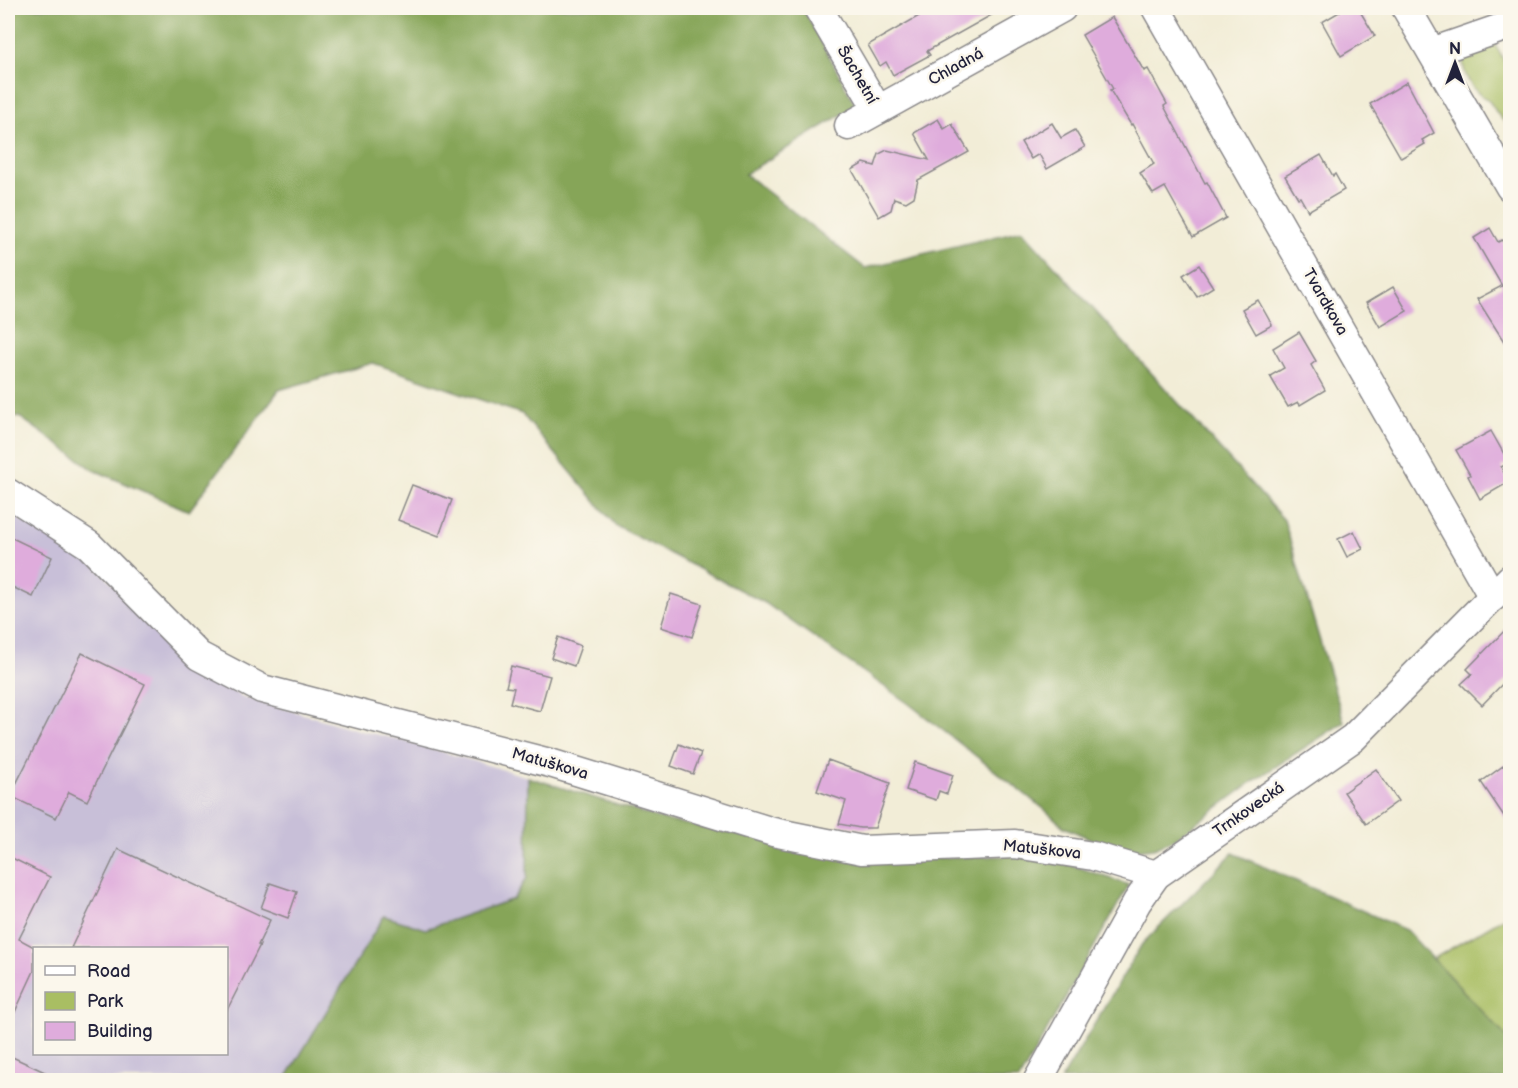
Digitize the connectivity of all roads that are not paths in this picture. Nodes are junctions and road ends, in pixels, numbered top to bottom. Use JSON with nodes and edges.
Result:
{"nodes":[{"id":1,"x":818,"y":8,"type":"edge"},
{"id":2,"x":1062,"y":8,"type":"edge"},
{"id":3,"x":1156,"y":8,"type":"edge"},
{"id":4,"x":1406,"y":8,"type":"edge"},
{"id":5,"x":1510,"y":25,"type":"edge"},
{"id":6,"x":1432,"y":52,"type":"junction"},
{"id":7,"x":878,"y":110,"type":"junction"},
{"id":8,"x":849,"y":126,"type":"dead end"},
{"id":9,"x":1510,"y":187,"type":"edge"},
{"id":10,"x":8,"y":493,"type":"edge"},
{"id":11,"x":1502,"y":588,"type":"edge"},
{"id":12,"x":1156,"y":875,"type":"junction"},
{"id":13,"x":1038,"y":1080,"type":"edge"}],
"edges":[{"from":1,"to":7,"type":"street","name":"Šachetní"},
{"from":2,"to":7,"type":"street","name":"Chladná"},
{"from":3,"to":11,"type":"street","name":"Tvardkova"},
{"from":4,"to":6,"type":"street"},
{"from":5,"to":6,"type":"street"},
{"from":6,"to":9,"type":"street"},
{"from":7,"to":8,"type":"street","name":"Chladná"},
{"from":10,"to":12,"type":"street","name":"Matuškova"},
{"from":11,"to":12,"type":"street","name":"Trnkovecká"},
{"from":12,"to":13,"type":"street","name":"Trnkovecká"}]}
